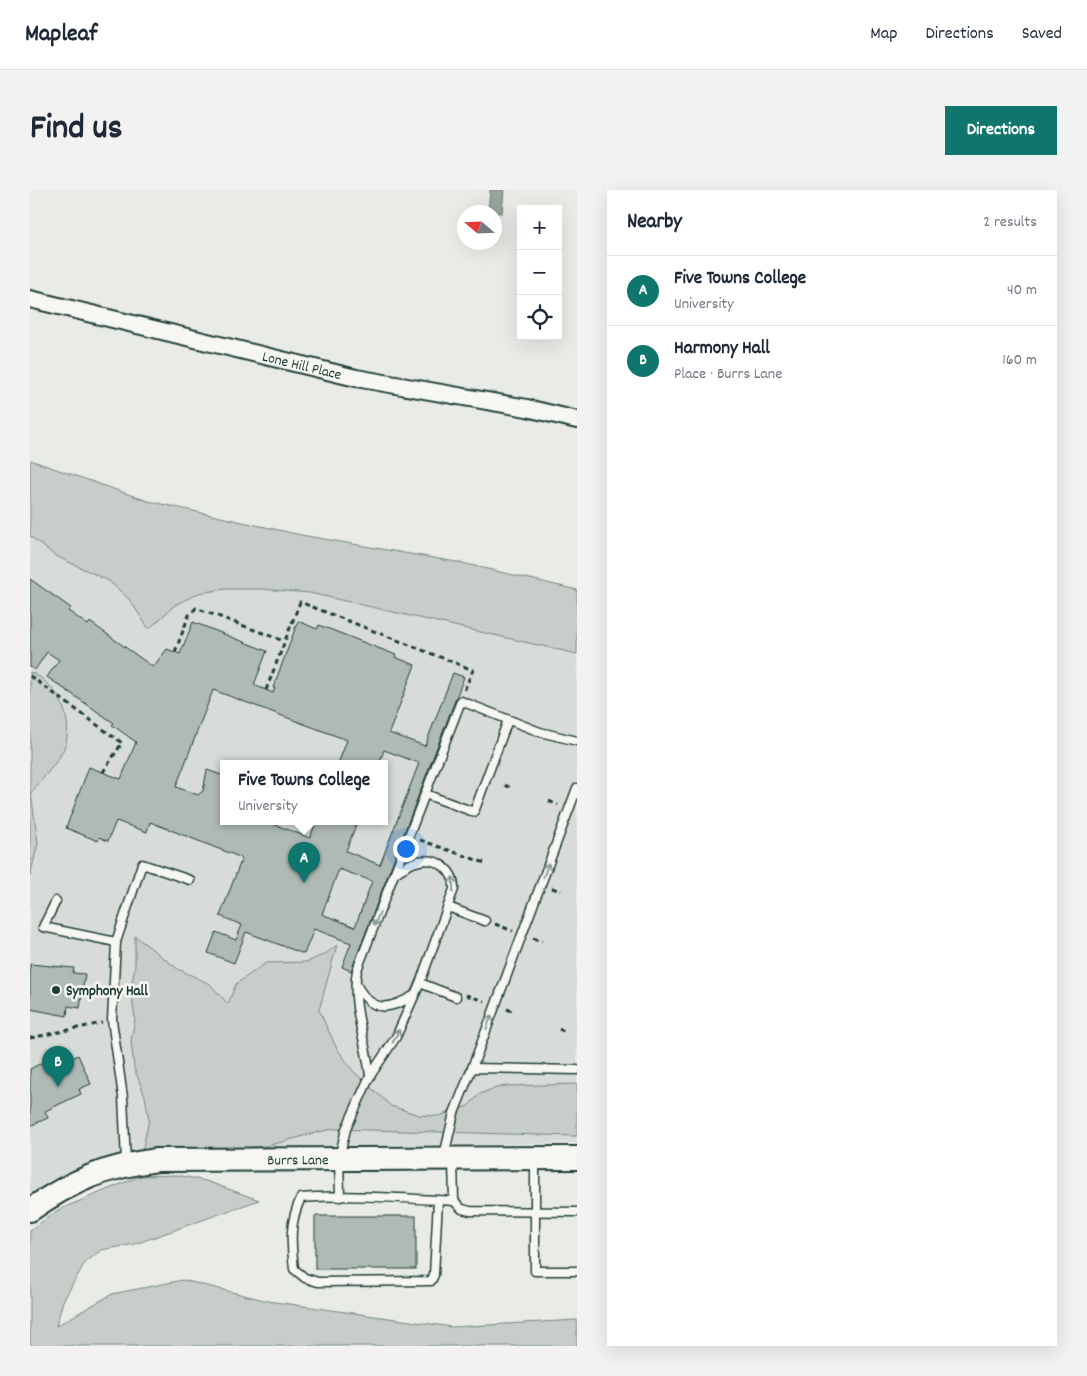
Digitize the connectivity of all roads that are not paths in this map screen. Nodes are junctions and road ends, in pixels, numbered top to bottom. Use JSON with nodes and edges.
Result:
{"nodes":[{"id":1,"x":30,"y":299,"type":"edge"},
{"id":2,"x":577,"y":420,"type":"edge"},
{"id":3,"x":508,"y":720,"type":"junction"},
{"id":4,"x":577,"y":740,"type":"edge"},
{"id":5,"x":576,"y":789,"type":"edge"},
{"id":6,"x":425,"y":794,"type":"junction"},
{"id":7,"x":394,"y":874,"type":"junction"},
{"id":8,"x":190,"y":880,"type":"dead end"},
{"id":9,"x":56,"y":901,"type":"dead end"},
{"id":10,"x":448,"y":907,"type":"junction"},
{"id":11,"x":485,"y":920,"type":"dead end"},
{"id":12,"x":116,"y":942,"type":"junction"},
{"id":13,"x":355,"y":982,"type":"junction"},
{"id":14,"x":420,"y":983,"type":"junction"},
{"id":15,"x":415,"y":995,"type":"junction"},
{"id":16,"x":456,"y":997,"type":"dead end"},
{"id":17,"x":472,"y":1068,"type":"junction"},
{"id":18,"x":577,"y":1070,"type":"edge"},
{"id":19,"x":370,"y":1076,"type":"junction"},
{"id":20,"x":339,"y":1158,"type":"junction"},
{"id":21,"x":449,"y":1158,"type":"junction"},
{"id":22,"x":535,"y":1158,"type":"junction"},
{"id":23,"x":577,"y":1158,"type":"edge"},
{"id":24,"x":126,"y":1164,"type":"junction"},
{"id":25,"x":340,"y":1196,"type":"junction"},
{"id":26,"x":438,"y":1200,"type":"junction"},
{"id":27,"x":454,"y":1201,"type":"junction"},
{"id":28,"x":30,"y":1210,"type":"edge"},
{"id":29,"x":535,"y":1212,"type":"junction"},
{"id":30,"x":577,"y":1212,"type":"edge"},
{"id":31,"x":577,"y":1272,"type":"edge"}],
"edges":[{"from":1,"to":2,"type":"street","name":"Lone Hill Place"},
{"from":3,"to":4,"type":"lane"},
{"from":3,"to":6,"type":"lane"},
{"from":3,"to":6,"type":"lane"},
{"from":17,"to":5,"type":"lane","one_way":true},
{"from":6,"to":7,"type":"lane"},
{"from":10,"to":7,"type":"lane","one_way":true},
{"from":7,"to":13,"type":"lane","one_way":true},
{"from":8,"to":12,"type":"lane"},
{"from":9,"to":12,"type":"lane"},
{"from":10,"to":11,"type":"lane"},
{"from":10,"to":14,"type":"lane"},
{"from":12,"to":24,"type":"lane"},
{"from":13,"to":15,"type":"lane"},
{"from":13,"to":19,"type":"lane"},
{"from":14,"to":15,"type":"lane"},
{"from":14,"to":16,"type":"lane"},
{"from":19,"to":15,"type":"lane","one_way":true},
{"from":17,"to":18,"type":"lane"},
{"from":17,"to":21,"type":"lane"},
{"from":19,"to":20,"type":"lane"},
{"from":20,"to":21,"type":"street","name":"Burrs Lane"},
{"from":20,"to":24,"type":"street","name":"Burrs Lane"},
{"from":20,"to":25,"type":"lane"},
{"from":21,"to":22,"type":"street","name":"Burrs Lane"},
{"from":21,"to":27,"type":"lane"},
{"from":22,"to":23,"type":"street","name":"Burrs Lane"},
{"from":22,"to":29,"type":"lane"},
{"from":24,"to":28,"type":"street","name":"Burrs Lane"},
{"from":25,"to":26,"type":"lane"},
{"from":25,"to":26,"type":"lane"},
{"from":26,"to":27,"type":"lane"},
{"from":27,"to":29,"type":"lane"},
{"from":29,"to":30,"type":"lane"},
{"from":29,"to":31,"type":"lane"}]}
